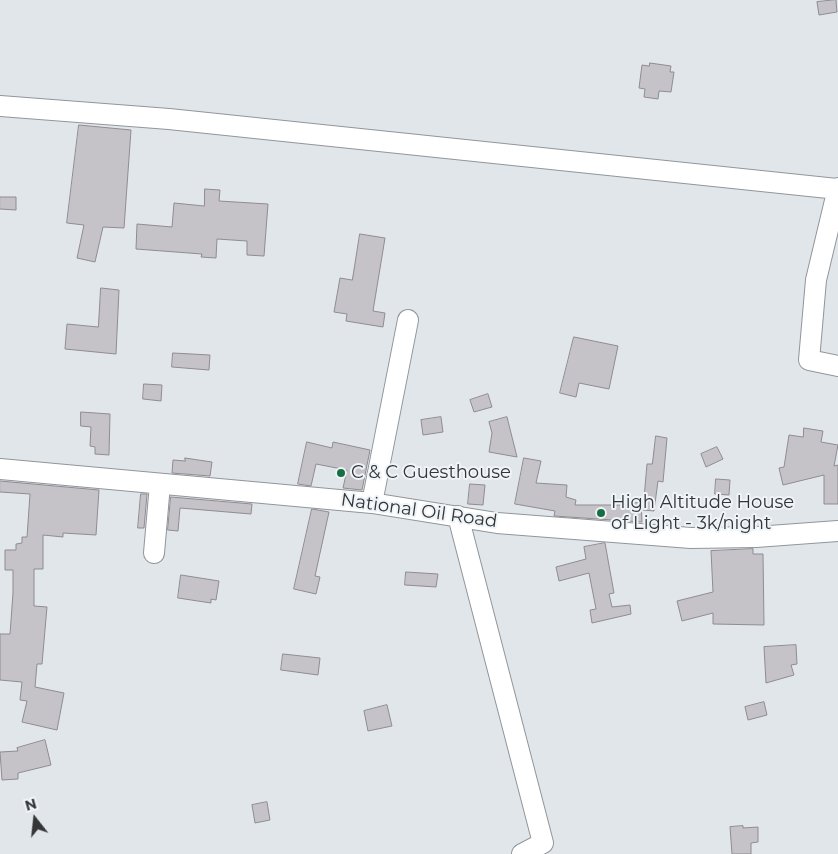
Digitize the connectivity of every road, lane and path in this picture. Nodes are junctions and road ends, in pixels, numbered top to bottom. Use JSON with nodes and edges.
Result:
{"nodes":[{"id":1,"x":0,"y":106,"type":"edge"},
{"id":2,"x":838,"y":189,"type":"edge"},
{"id":3,"x":408,"y":320,"type":"dead end"},
{"id":4,"x":838,"y":366,"type":"edge"},
{"id":5,"x":0,"y":469,"type":"edge"},
{"id":6,"x":160,"y":484,"type":"junction"},
{"id":7,"x":372,"y":503,"type":"junction"},
{"id":8,"x":458,"y":516,"type":"junction"},
{"id":9,"x":838,"y":531,"type":"edge"},
{"id":10,"x":154,"y":553,"type":"dead end"},
{"id":11,"x":522,"y":854,"type":"edge"}],
"edges":[{"from":1,"to":2,"type":"street"},
{"from":2,"to":4,"type":"street"},
{"from":3,"to":7,"type":"street"},
{"from":5,"to":6,"type":"street","name":"National Oil Road"},
{"from":6,"to":7,"type":"street","name":"National Oil Road"},
{"from":6,"to":10,"type":"street"},
{"from":7,"to":8,"type":"street","name":"National Oil Road"},
{"from":8,"to":9,"type":"street","name":"National Oil Road"},
{"from":8,"to":11,"type":"street"}]}
